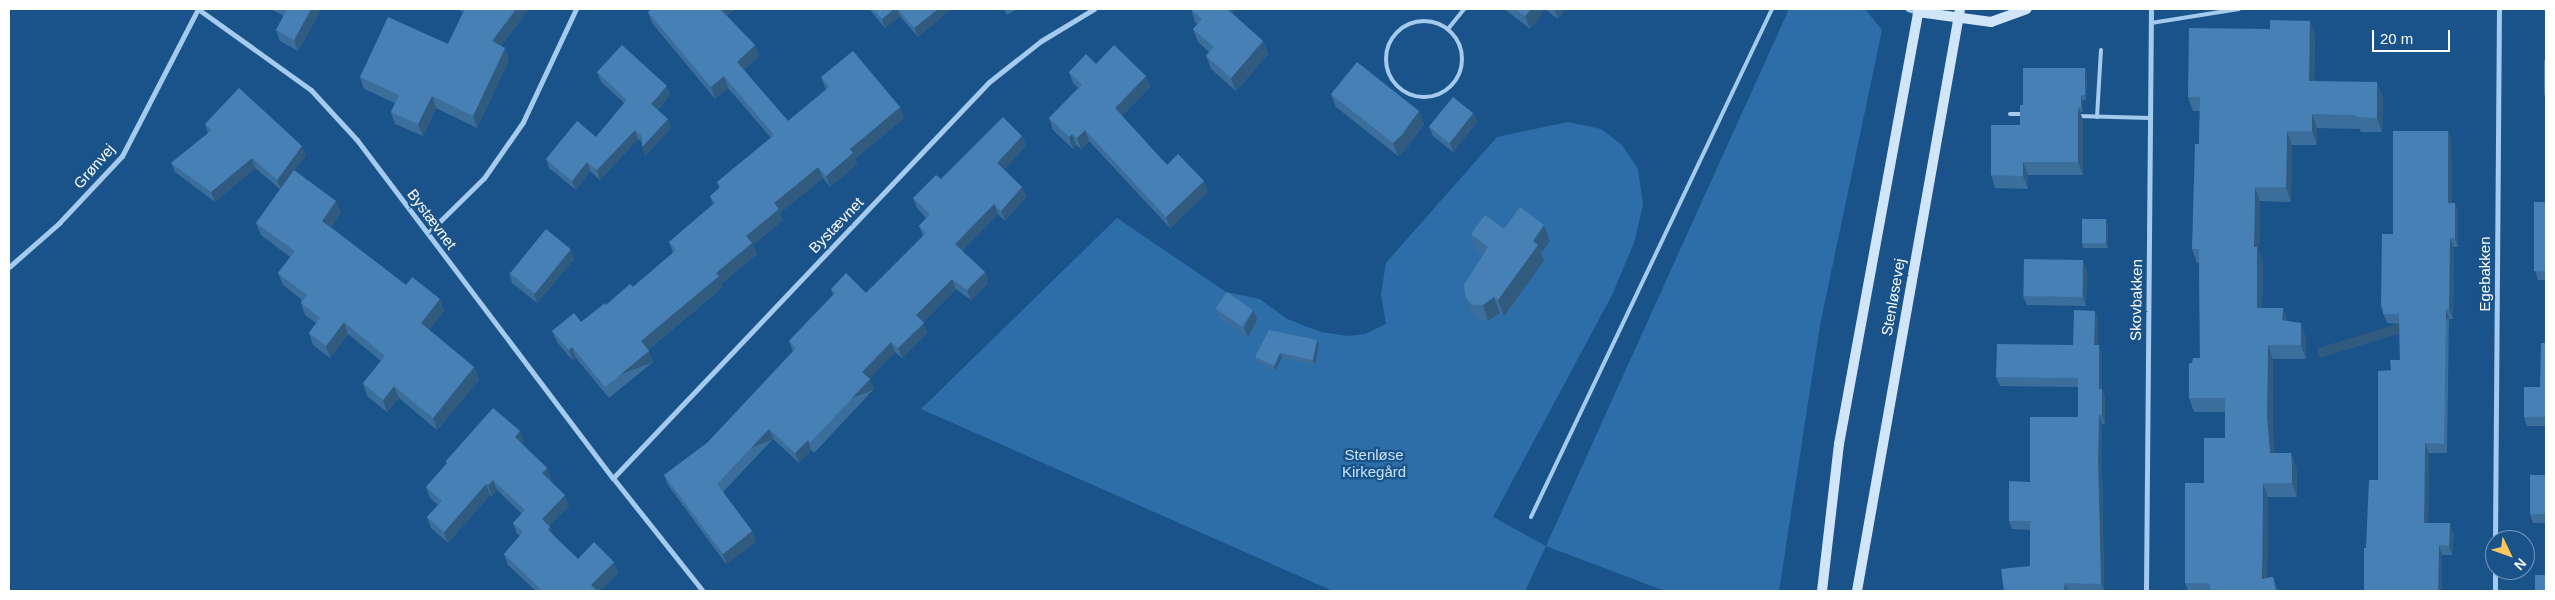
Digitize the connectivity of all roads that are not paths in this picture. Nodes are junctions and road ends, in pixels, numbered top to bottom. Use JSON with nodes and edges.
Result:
{"nodes":[{"id":1,"x":198,"y":9,"type":"edge"},
{"id":2,"x":576,"y":9,"type":"edge"},
{"id":3,"x":1094,"y":9,"type":"edge"},
{"id":4,"x":1464,"y":9,"type":"edge"},
{"id":5,"x":1772,"y":9,"type":"edge"},
{"id":6,"x":2027,"y":9,"type":"edge"},
{"id":7,"x":2151,"y":9,"type":"edge"},
{"id":8,"x":2238,"y":9,"type":"edge"},
{"id":9,"x":2499,"y":9,"type":"edge"},
{"id":10,"x":1915,"y":10,"type":"edge"},
{"id":11,"x":1959,"y":14,"type":"edge"},
{"id":12,"x":2151,"y":24,"type":"junction"},
{"id":13,"x":1448,"y":29,"type":"junction"},
{"id":14,"x":2101,"y":50,"type":"dead end"},
{"id":15,"x":2010,"y":114,"type":"dead end"},
{"id":16,"x":2029,"y":114,"type":"edge"},
{"id":17,"x":2068,"y":116,"type":"edge"},
{"id":18,"x":2097,"y":117,"type":"junction"},
{"id":19,"x":2150,"y":118,"type":"junction"},
{"id":20,"x":428,"y":233,"type":"junction"},
{"id":21,"x":9,"y":267,"type":"edge"},
{"id":22,"x":613,"y":478,"type":"junction"},
{"id":23,"x":1531,"y":517,"type":"dead end"},
{"id":24,"x":2495,"y":530,"type":"edge"},
{"id":25,"x":703,"y":591,"type":"edge"},
{"id":26,"x":1822,"y":591,"type":"edge"},
{"id":27,"x":1857,"y":591,"type":"edge"},
{"id":28,"x":2146,"y":591,"type":"edge"}],
"edges":[{"from":1,"to":20,"type":"street","name":"Bystævnet"},
{"from":1,"to":21,"type":"street","name":"Grønvej"},
{"from":2,"to":20,"type":"street"},
{"from":3,"to":22,"type":"street","name":"Bystævnet"},
{"from":4,"to":13,"type":"lane"},
{"from":5,"to":23,"type":"lane"},
{"from":6,"to":11,"type":"street"},
{"from":7,"to":12,"type":"street","name":"Skovbakken"},
{"from":8,"to":12,"type":"lane"},
{"from":9,"to":24,"type":"street","name":"Egebakken"},
{"from":10,"to":11,"type":"street"},
{"from":10,"to":26,"type":"street","name":"Stenløsevej"},
{"from":11,"to":27,"type":"street","name":"Stenløsevej"},
{"from":12,"to":19,"type":"street","name":"Skovbakken"},
{"from":13,"to":13,"type":"lane"},
{"from":14,"to":18,"type":"lane"},
{"from":15,"to":16,"type":"lane"},
{"from":17,"to":18,"type":"lane"},
{"from":18,"to":19,"type":"lane"},
{"from":19,"to":28,"type":"street","name":"Skovbakken"},
{"from":20,"to":22,"type":"street","name":"Bystævnet"},
{"from":22,"to":25,"type":"street","name":"Bystævnet"}]}
